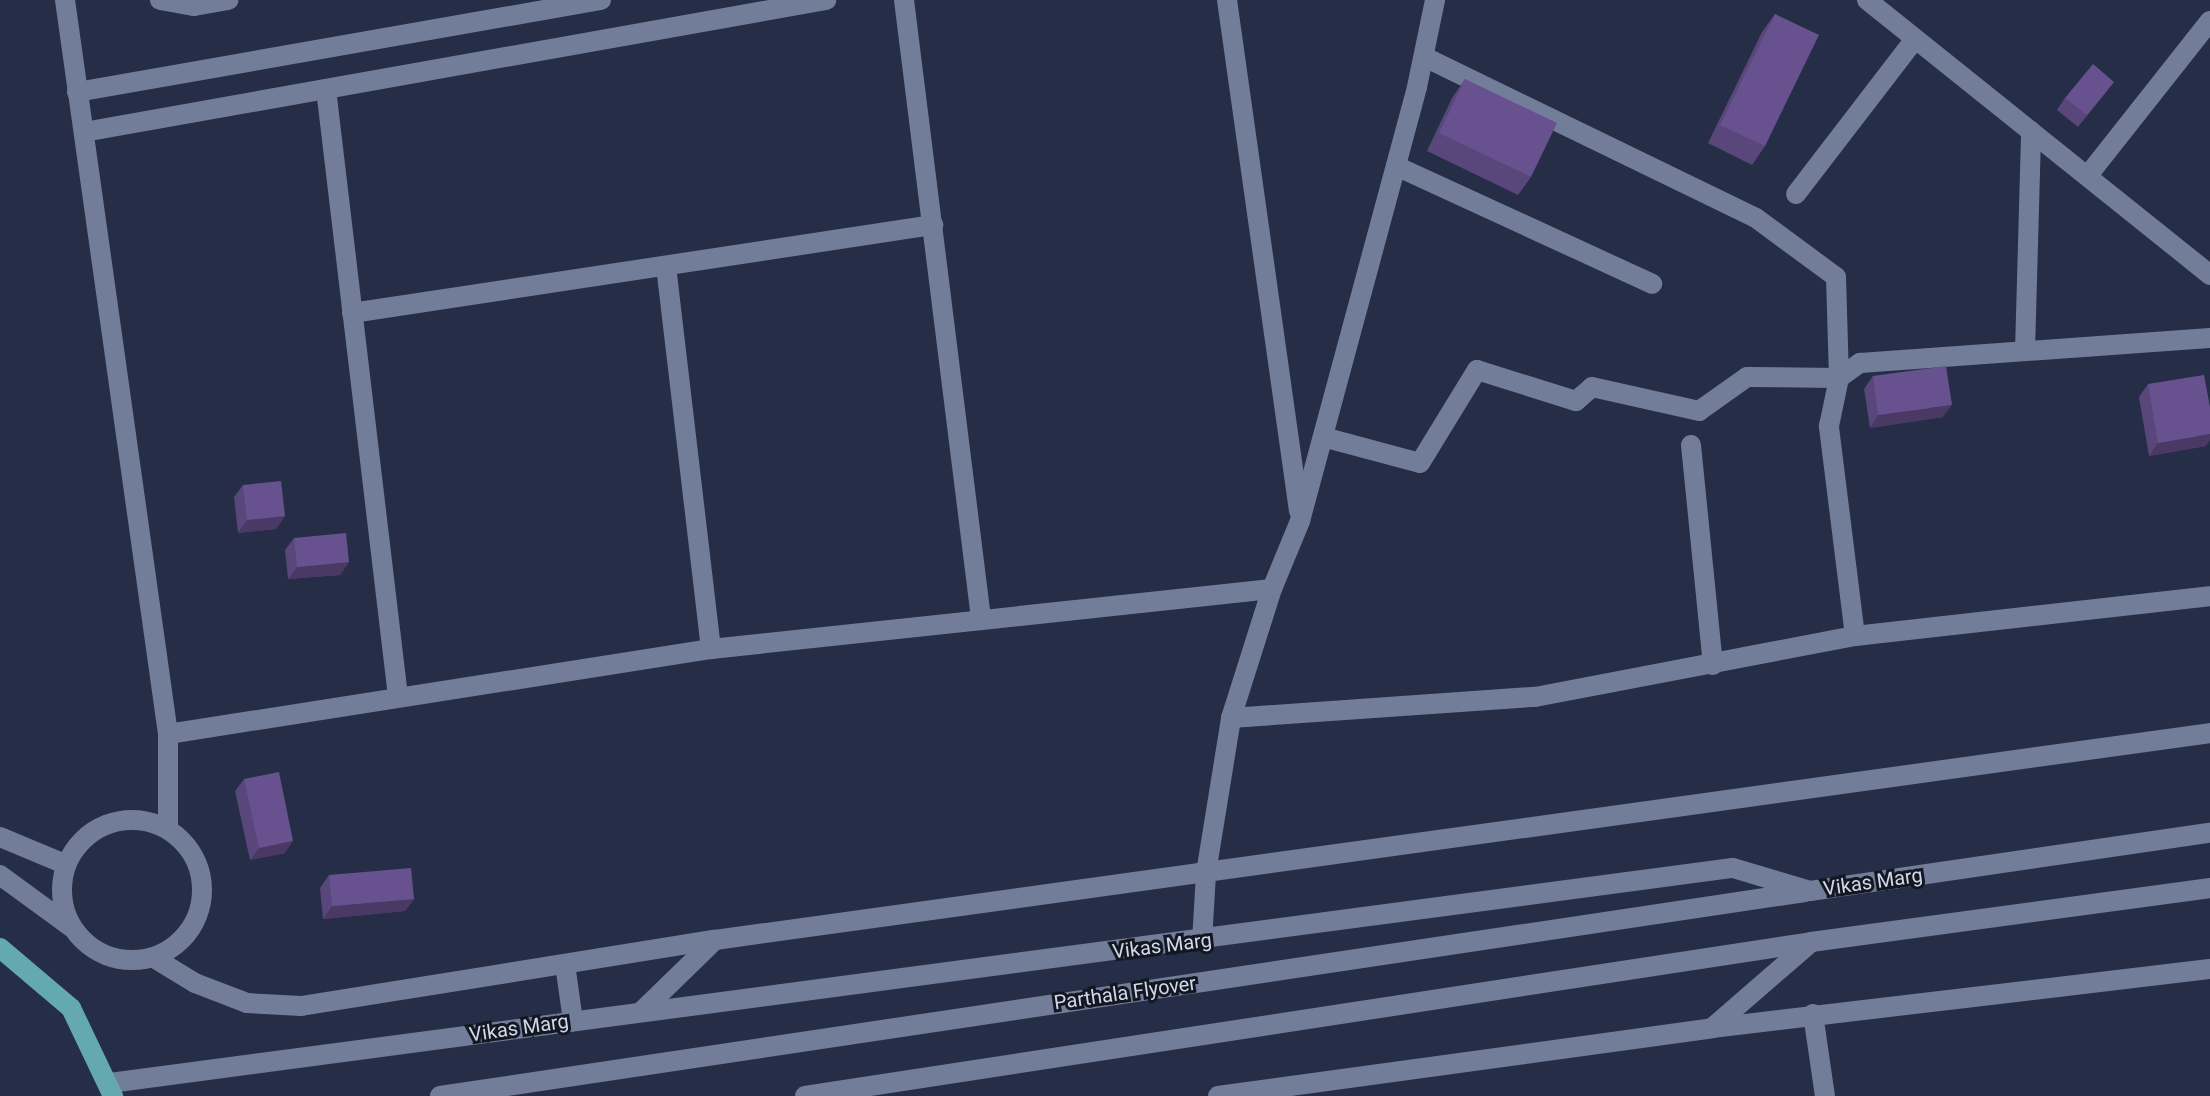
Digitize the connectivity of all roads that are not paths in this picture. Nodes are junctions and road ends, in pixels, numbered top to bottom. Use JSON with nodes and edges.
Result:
{"nodes":[{"id":1,"x":65,"y":0,"type":"edge"},
{"id":2,"x":160,"y":0,"type":"edge"},
{"id":3,"x":228,"y":0,"type":"edge"},
{"id":4,"x":601,"y":0,"type":"edge"},
{"id":5,"x":826,"y":0,"type":"edge"},
{"id":6,"x":904,"y":0,"type":"edge"},
{"id":7,"x":1227,"y":0,"type":"edge"},
{"id":8,"x":1435,"y":0,"type":"edge"},
{"id":9,"x":1867,"y":0,"type":"edge"},
{"id":10,"x":2210,"y":21,"type":"edge"},
{"id":11,"x":1915,"y":39,"type":"junction"},
{"id":12,"x":1424,"y":57,"type":"junction"},
{"id":13,"x":326,"y":89,"type":"junction"},
{"id":14,"x":77,"y":92,"type":"junction"},
{"id":15,"x":2031,"y":131,"type":"junction"},
{"id":16,"x":84,"y":132,"type":"junction"},
{"id":17,"x":1396,"y":166,"type":"junction"},
{"id":18,"x":2089,"y":174,"type":"junction"},
{"id":19,"x":1796,"y":194,"type":"dead end"},
{"id":20,"x":933,"y":225,"type":"junction"},
{"id":21,"x":666,"y":266,"type":"junction"},
{"id":22,"x":2210,"y":275,"type":"edge"},
{"id":23,"x":1652,"y":284,"type":"dead end"},
{"id":24,"x":352,"y":313,"type":"junction"},
{"id":25,"x":2210,"y":338,"type":"edge"},
{"id":26,"x":2025,"y":351,"type":"junction"},
{"id":27,"x":1839,"y":378,"type":"junction"},
{"id":28,"x":1323,"y":437,"type":"junction"},
{"id":29,"x":1691,"y":445,"type":"dead end"},
{"id":30,"x":1300,"y":521,"type":"junction"},
{"id":31,"x":1272,"y":589,"type":"junction"},
{"id":32,"x":2210,"y":596,"type":"edge"},
{"id":33,"x":981,"y":618,"type":"junction"},
{"id":34,"x":1855,"y":636,"type":"junction"},
{"id":35,"x":711,"y":649,"type":"junction"},
{"id":36,"x":1713,"y":665,"type":"junction"},
{"id":37,"x":398,"y":696,"type":"junction"},
{"id":38,"x":1231,"y":718,"type":"junction"},
{"id":39,"x":2210,"y":733,"type":"edge"},
{"id":40,"x":168,"y":734,"type":"junction"},
{"id":41,"x":168,"y":829,"type":"junction"},
{"id":42,"x":2210,"y":833,"type":"edge"},
{"id":43,"x":0,"y":837,"type":"edge"},
{"id":44,"x":65,"y":864,"type":"junction"},
{"id":45,"x":1206,"y":873,"type":"junction"},
{"id":46,"x":0,"y":875,"type":"edge"},
{"id":47,"x":2210,"y":888,"type":"edge"},
{"id":48,"x":1810,"y":891,"type":"junction"},
{"id":49,"x":71,"y":927,"type":"junction"},
{"id":50,"x":715,"y":940,"type":"junction"},
{"id":51,"x":1202,"y":941,"type":"junction"},
{"id":52,"x":1811,"y":942,"type":"junction"},
{"id":53,"x":0,"y":948,"type":"edge"},
{"id":54,"x":154,"y":958,"type":"junction"},
{"id":55,"x":565,"y":964,"type":"junction"},
{"id":56,"x":2210,"y":969,"type":"edge"},
{"id":57,"x":641,"y":1012,"type":"junction"},
{"id":58,"x":1813,"y":1014,"type":"junction"},
{"id":59,"x":573,"y":1021,"type":"junction"},
{"id":60,"x":1712,"y":1028,"type":"junction"},
{"id":61,"x":112,"y":1089,"type":"edge"},
{"id":62,"x":440,"y":1096,"type":"edge"},
{"id":63,"x":805,"y":1096,"type":"edge"},
{"id":64,"x":1218,"y":1096,"type":"edge"},
{"id":65,"x":1825,"y":1096,"type":"edge"}],
"edges":[{"from":1,"to":14,"type":"street"},
{"from":2,"to":3,"type":"street"},
{"from":4,"to":14,"type":"street"},
{"from":5,"to":13,"type":"street"},
{"from":6,"to":20,"type":"street"},
{"from":7,"to":30,"type":"street"},
{"from":8,"to":12,"type":"street"},
{"from":9,"to":11,"type":"street"},
{"from":10,"to":18,"type":"street"},
{"from":11,"to":15,"type":"street"},
{"from":11,"to":19,"type":"street"},
{"from":12,"to":17,"type":"street"},
{"from":12,"to":27,"type":"street"},
{"from":13,"to":16,"type":"street"},
{"from":13,"to":24,"type":"street"},
{"from":14,"to":16,"type":"street"},
{"from":15,"to":18,"type":"street"},
{"from":15,"to":26,"type":"street"},
{"from":16,"to":40,"type":"street"},
{"from":17,"to":23,"type":"street"},
{"from":17,"to":28,"type":"street"},
{"from":18,"to":22,"type":"street"},
{"from":20,"to":21,"type":"street"},
{"from":20,"to":33,"type":"street"},
{"from":21,"to":24,"type":"street"},
{"from":21,"to":35,"type":"street"},
{"from":24,"to":37,"type":"street"},
{"from":25,"to":26,"type":"street"},
{"from":26,"to":27,"type":"street"},
{"from":27,"to":28,"type":"street"},
{"from":27,"to":34,"type":"street"},
{"from":28,"to":30,"type":"street"},
{"from":29,"to":36,"type":"street"},
{"from":30,"to":31,"type":"street"},
{"from":31,"to":33,"type":"street"},
{"from":31,"to":38,"type":"street"},
{"from":32,"to":34,"type":"street"},
{"from":33,"to":35,"type":"street"},
{"from":34,"to":36,"type":"street"},
{"from":35,"to":37,"type":"street"},
{"from":36,"to":38,"type":"street"},
{"from":37,"to":40,"type":"street"},
{"from":38,"to":45,"type":"street"},
{"from":39,"to":45,"type":"street"},
{"from":40,"to":41,"type":"street"},
{"from":41,"to":44,"type":"street"},
{"from":41,"to":54,"type":"street"},
{"from":42,"to":48,"type":"street","name":"Vikas Marg"},
{"from":43,"to":44,"type":"street"},
{"from":44,"to":49,"type":"street"},
{"from":45,"to":50,"type":"street"},
{"from":45,"to":51,"type":"street"},
{"from":46,"to":49,"type":"street"},
{"from":47,"to":52,"type":"street"},
{"from":48,"to":51,"type":"street","name":"Vikas Marg"},
{"from":48,"to":62,"type":"street","name":"Parthala Flyover"},
{"from":49,"to":54,"type":"street"},
{"from":50,"to":55,"type":"street"},
{"from":50,"to":57,"type":"street"},
{"from":51,"to":57,"type":"street","name":"Vikas Marg"},
{"from":52,"to":60,"type":"street"},
{"from":52,"to":63,"type":"street"},
{"from":53,"to":61,"type":"main road"},
{"from":54,"to":55,"type":"street"},
{"from":55,"to":59,"type":"street"},
{"from":56,"to":58,"type":"street"},
{"from":57,"to":59,"type":"street","name":"Vikas Marg"},
{"from":58,"to":60,"type":"street"},
{"from":58,"to":65,"type":"street"},
{"from":59,"to":61,"type":"street","name":"Vikas Marg"},
{"from":60,"to":64,"type":"street"}]}
